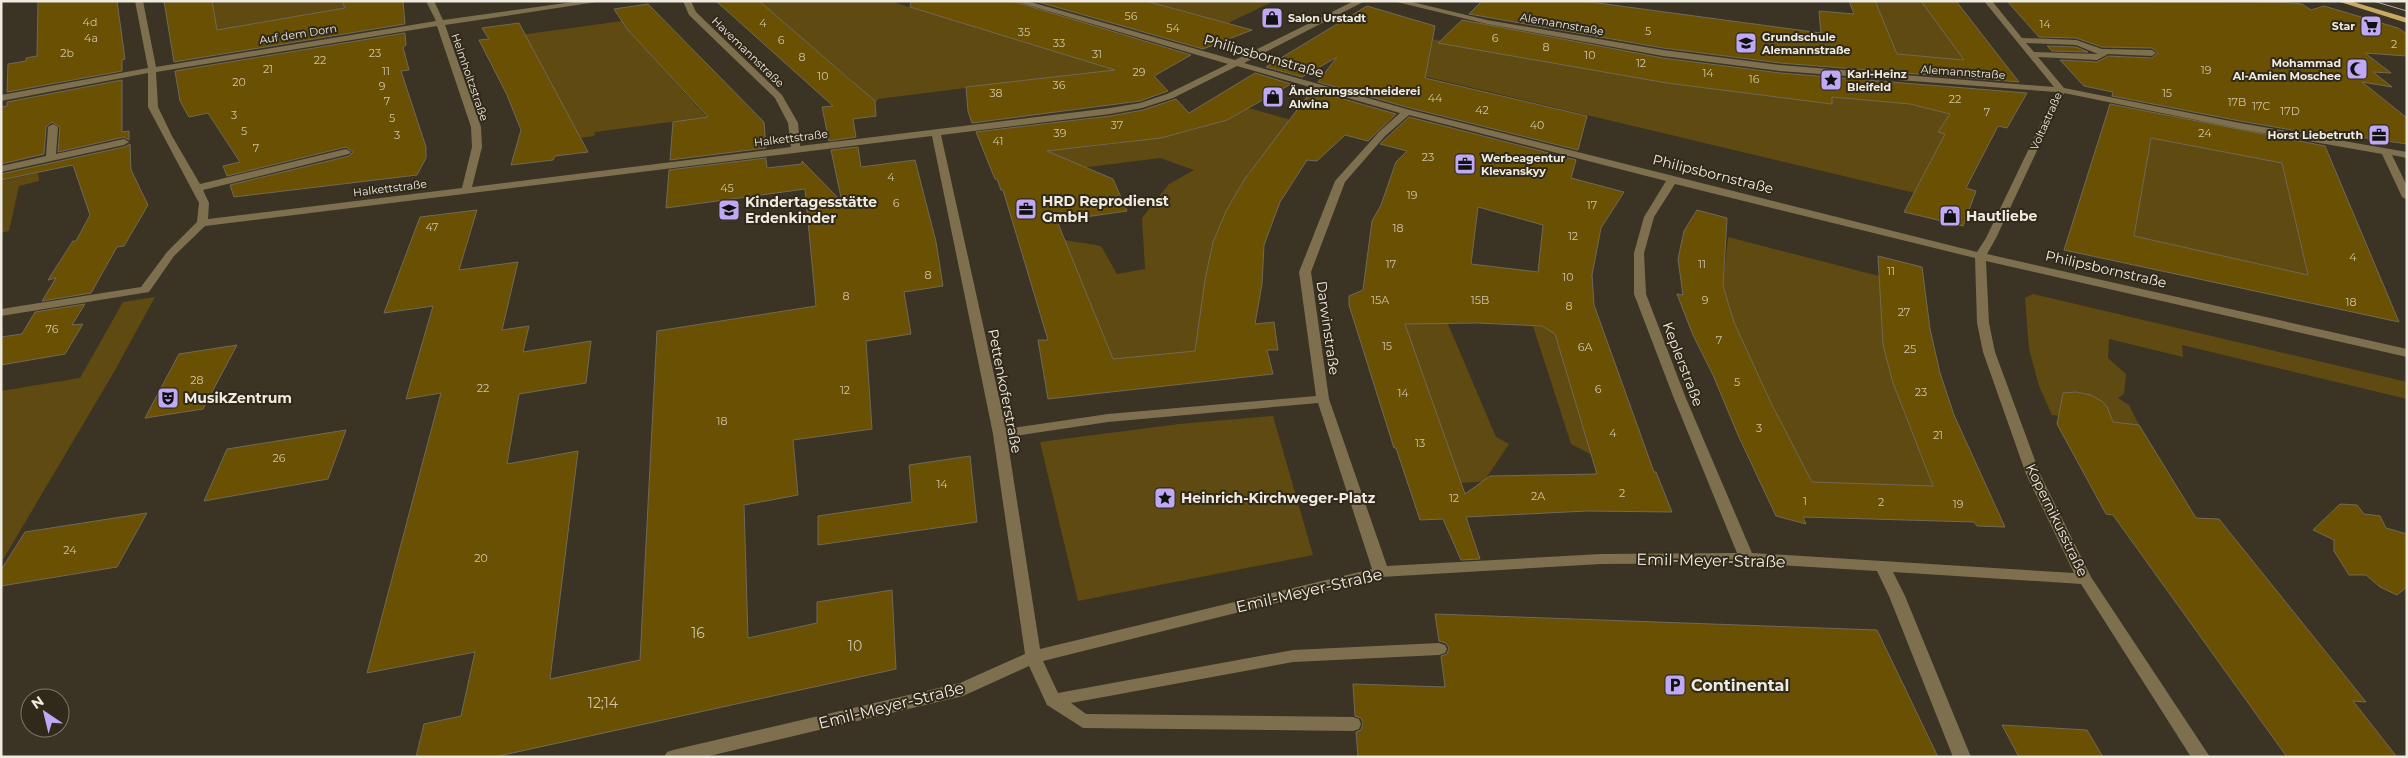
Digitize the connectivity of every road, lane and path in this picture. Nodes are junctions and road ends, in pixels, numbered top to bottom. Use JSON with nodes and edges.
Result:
{"nodes":[{"id":1,"x":139,"y":1,"type":"edge"},
{"id":2,"x":430,"y":1,"type":"edge"},
{"id":3,"x":600,"y":1,"type":"edge"},
{"id":4,"x":687,"y":1,"type":"edge"},
{"id":5,"x":1018,"y":1,"type":"edge"},
{"id":6,"x":1361,"y":1,"type":"edge"},
{"id":7,"x":1397,"y":1,"type":"edge"},
{"id":8,"x":1988,"y":1,"type":"edge"},
{"id":9,"x":2341,"y":1,"type":"edge"},
{"id":10,"x":2407,"y":21,"type":"edge"},
{"id":11,"x":439,"y":22,"type":"junction"},
{"id":12,"x":2020,"y":40,"type":"junction"},
{"id":13,"x":2100,"y":50,"type":"junction"},
{"id":14,"x":2152,"y":53,"type":"dead end"},
{"id":15,"x":2032,"y":54,"type":"junction"},
{"id":16,"x":1234,"y":64,"type":"junction"},
{"id":17,"x":152,"y":70,"type":"junction"},
{"id":18,"x":2062,"y":90,"type":"junction"},
{"id":19,"x":1,"y":98,"type":"edge"},
{"id":20,"x":1407,"y":112,"type":"junction"},
{"id":21,"x":53,"y":127,"type":"dead end"},
{"id":22,"x":936,"y":133,"type":"junction"},
{"id":23,"x":124,"y":142,"type":"dead end"},
{"id":24,"x":796,"y":150,"type":"junction"},
{"id":25,"x":346,"y":152,"type":"dead end"},
{"id":26,"x":2386,"y":152,"type":"junction"},
{"id":27,"x":2407,"y":155,"type":"edge"},
{"id":28,"x":51,"y":158,"type":"junction"},
{"id":29,"x":1,"y":169,"type":"edge"},
{"id":30,"x":1672,"y":180,"type":"junction"},
{"id":31,"x":197,"y":188,"type":"junction"},
{"id":32,"x":466,"y":191,"type":"junction"},
{"id":33,"x":2407,"y":197,"type":"edge"},
{"id":34,"x":202,"y":223,"type":"junction"},
{"id":35,"x":1980,"y":256,"type":"junction"},
{"id":36,"x":1,"y":313,"type":"edge"},
{"id":37,"x":2407,"y":354,"type":"edge"},
{"id":38,"x":1323,"y":399,"type":"junction"},
{"id":39,"x":1000,"y":434,"type":"junction"},
{"id":40,"x":1747,"y":558,"type":"junction"},
{"id":41,"x":1883,"y":568,"type":"junction"},
{"id":42,"x":1381,"y":572,"type":"junction"},
{"id":43,"x":2085,"y":579,"type":"junction"},
{"id":44,"x":1439,"y":650,"type":"dead end"},
{"id":45,"x":1033,"y":657,"type":"junction"},
{"id":46,"x":1053,"y":700,"type":"junction"},
{"id":47,"x":1353,"y":724,"type":"dead end"},
{"id":48,"x":673,"y":757,"type":"edge"},
{"id":49,"x":1962,"y":757,"type":"edge"},
{"id":50,"x":2201,"y":757,"type":"edge"}],
"edges":[{"from":1,"to":17,"type":"street"},
{"from":2,"to":11,"type":"street","name":"Helmholtzstraße"},
{"from":3,"to":11,"type":"street","name":"Auf dem Dorn"},
{"from":4,"to":24,"type":"street","name":"Havemannstraße"},
{"from":5,"to":16,"type":"street","name":"Philipsbornstraße"},
{"from":6,"to":16,"type":"street","name":"Halkettstraße"},
{"from":7,"to":18,"type":"street","name":"Alemannstraße"},
{"from":8,"to":12,"type":"street","name":"Voltastraße"},
{"from":9,"to":10,"type":"main road"},
{"from":11,"to":17,"type":"street","name":"Auf dem Dorn"},
{"from":11,"to":32,"type":"street","name":"Helmholtzstraße"},
{"from":12,"to":13,"type":"street"},
{"from":12,"to":15,"type":"street","name":"Voltastraße"},
{"from":13,"to":14,"type":"street"},
{"from":13,"to":15,"type":"street"},
{"from":15,"to":18,"type":"street","name":"Voltastraße"},
{"from":16,"to":20,"type":"street","name":"Philipsbornstraße"},
{"from":16,"to":22,"type":"street","name":"Halkettstraße"},
{"from":17,"to":19,"type":"street","name":"Auf dem Dorn"},
{"from":17,"to":31,"type":"street"},
{"from":18,"to":26,"type":"street","name":"Alemannstraße"},
{"from":18,"to":35,"type":"street","name":"Voltastraße"},
{"from":20,"to":30,"type":"street","name":"Philipsbornstraße"},
{"from":20,"to":38,"type":"street","name":"Darwinstraße"},
{"from":21,"to":28,"type":"street"},
{"from":22,"to":24,"type":"street","name":"Halkettstraße"},
{"from":22,"to":39,"type":"street","name":"Pettenkoferstraße"},
{"from":23,"to":28,"type":"street"},
{"from":24,"to":32,"type":"street","name":"Halkettstraße"},
{"from":25,"to":31,"type":"street"},
{"from":26,"to":27,"type":"street","name":"Alemannstraße"},
{"from":26,"to":33,"type":"street"},
{"from":28,"to":29,"type":"street"},
{"from":30,"to":35,"type":"street","name":"Philipsbornstraße"},
{"from":30,"to":40,"type":"street","name":"Keplerstraße"},
{"from":31,"to":34,"type":"street"},
{"from":32,"to":34,"type":"street","name":"Halkettstraße"},
{"from":34,"to":36,"type":"street"},
{"from":35,"to":37,"type":"street","name":"Philipsbornstraße"},
{"from":35,"to":43,"type":"street","name":"Kopernikusstraße"},
{"from":38,"to":39,"type":"street"},
{"from":38,"to":42,"type":"street","name":"Darwinstraße"},
{"from":39,"to":45,"type":"street","name":"Pettenkoferstraße"},
{"from":40,"to":41,"type":"street","name":"Emil-Meyer-Straße"},
{"from":40,"to":42,"type":"street","name":"Emil-Meyer-Straße"},
{"from":41,"to":43,"type":"street","name":"Emil-Meyer-Straße"},
{"from":41,"to":49,"type":"street"},
{"from":42,"to":45,"type":"street","name":"Emil-Meyer-Straße"},
{"from":43,"to":50,"type":"street","name":"Kopernikusstraße"},
{"from":44,"to":46,"type":"street"},
{"from":45,"to":46,"type":"street","name":"Pettenkoferstraße"},
{"from":45,"to":48,"type":"street","name":"Emil-Meyer-Straße"},
{"from":46,"to":47,"type":"street"}]}
